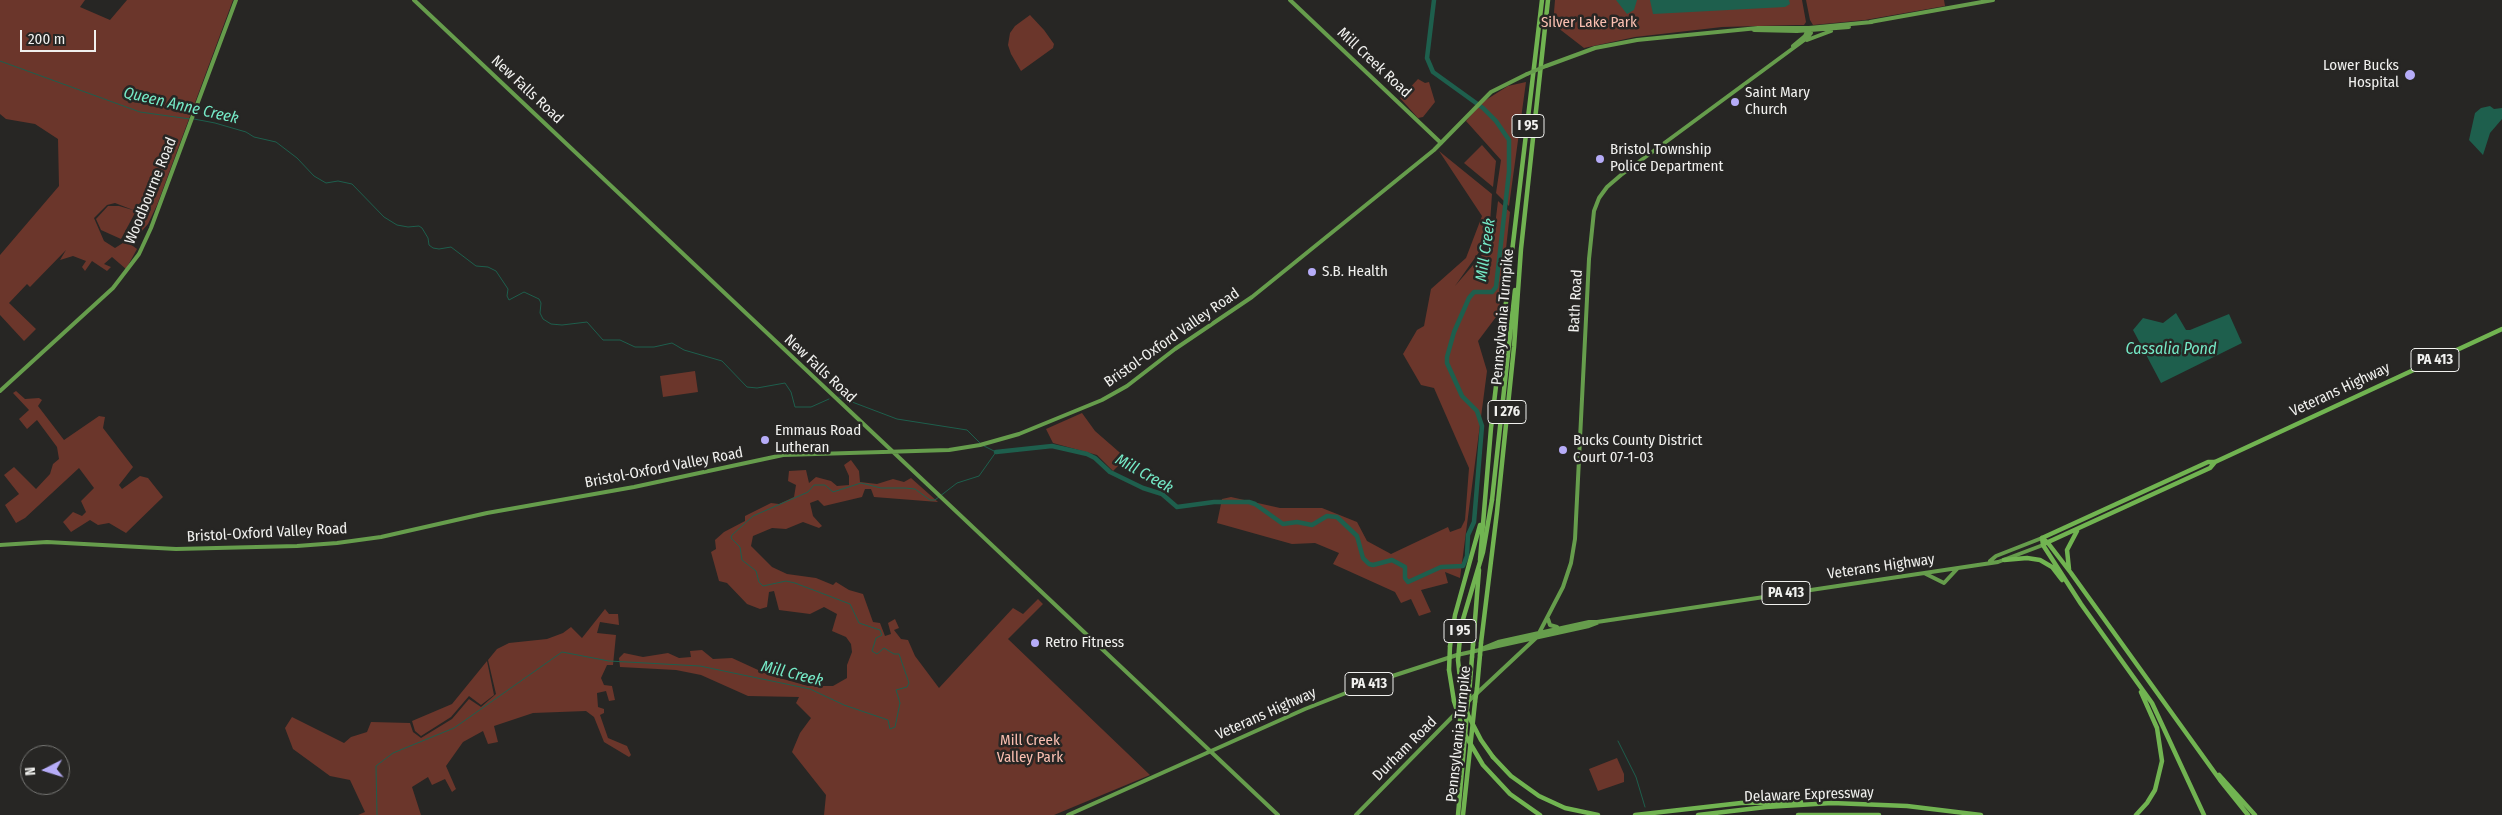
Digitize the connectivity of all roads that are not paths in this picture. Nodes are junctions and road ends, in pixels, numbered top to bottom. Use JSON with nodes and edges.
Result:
{"nodes":[{"id":1,"x":236,"y":0,"type":"edge"},
{"id":2,"x":414,"y":0,"type":"edge"},
{"id":3,"x":1290,"y":0,"type":"edge"},
{"id":4,"x":1542,"y":0,"type":"edge"},
{"id":5,"x":1548,"y":0,"type":"edge"},
{"id":6,"x":1993,"y":0,"type":"edge"},
{"id":7,"x":1872,"y":22,"type":"junction"},
{"id":8,"x":1749,"y":29,"type":"junction"},
{"id":9,"x":1839,"y":29,"type":"junction"},
{"id":10,"x":1809,"y":30,"type":"junction"},
{"id":11,"x":1797,"y":31,"type":"junction"},
{"id":12,"x":1802,"y":38,"type":"junction"},
{"id":13,"x":1800,"y":43,"type":"junction"},
{"id":14,"x":1783,"y":55,"type":"junction"},
{"id":15,"x":1441,"y":143,"type":"junction"},
{"id":16,"x":1521,"y":250,"type":"junction"},
{"id":17,"x":2502,"y":329,"type":"edge"},
{"id":18,"x":0,"y":391,"type":"edge"},
{"id":19,"x":877,"y":438,"type":"junction"},
{"id":20,"x":876,"y":452,"type":"junction"},
{"id":21,"x":892,"y":452,"type":"junction"},
{"id":22,"x":909,"y":452,"type":"junction"},
{"id":23,"x":2215,"y":462,"type":"junction"},
{"id":24,"x":905,"y":464,"type":"junction"},
{"id":25,"x":1482,"y":514,"type":"junction"},
{"id":26,"x":2081,"y":527,"type":"junction"},
{"id":27,"x":2042,"y":538,"type":"junction"},
{"id":28,"x":2046,"y":544,"type":"junction"},
{"id":29,"x":0,"y":545,"type":"edge"},
{"id":30,"x":2004,"y":560,"type":"junction"},
{"id":31,"x":1990,"y":561,"type":"junction"},
{"id":32,"x":1957,"y":568,"type":"junction"},
{"id":33,"x":1923,"y":573,"type":"junction"},
{"id":34,"x":2071,"y":573,"type":"junction"},
{"id":35,"x":2081,"y":604,"type":"junction"},
{"id":36,"x":1548,"y":619,"type":"junction"},
{"id":37,"x":1597,"y":622,"type":"junction"},
{"id":38,"x":1562,"y":627,"type":"junction"},
{"id":39,"x":1540,"y":632,"type":"junction"},
{"id":40,"x":1537,"y":638,"type":"junction"},
{"id":41,"x":1516,"y":642,"type":"junction"},
{"id":42,"x":1481,"y":649,"type":"junction"},
{"id":43,"x":1521,"y":654,"type":"junction"},
{"id":44,"x":2131,"y":673,"type":"junction"},
{"id":45,"x":1211,"y":753,"type":"junction"},
{"id":46,"x":2205,"y":759,"type":"junction"},
{"id":47,"x":1832,"y":803,"type":"junction"},
{"id":48,"x":1068,"y":815,"type":"edge"},
{"id":49,"x":1278,"y":815,"type":"edge"},
{"id":50,"x":1356,"y":815,"type":"edge"},
{"id":51,"x":1458,"y":815,"type":"edge"},
{"id":52,"x":1463,"y":815,"type":"edge"},
{"id":53,"x":1540,"y":815,"type":"edge"},
{"id":54,"x":1598,"y":815,"type":"edge"},
{"id":55,"x":1635,"y":815,"type":"edge"},
{"id":56,"x":1698,"y":815,"type":"edge"},
{"id":57,"x":1798,"y":815,"type":"edge"},
{"id":58,"x":1879,"y":815,"type":"edge"},
{"id":59,"x":1981,"y":815,"type":"edge"},
{"id":60,"x":2136,"y":815,"type":"edge"},
{"id":61,"x":2204,"y":815,"type":"edge"},
{"id":62,"x":2248,"y":815,"type":"edge"},
{"id":63,"x":2255,"y":815,"type":"edge"}],
"edges":[{"from":1,"to":18,"type":"main road","name":"Woodbourne Road"},
{"from":2,"to":19,"type":"main road","name":"New Falls Road"},
{"from":3,"to":15,"type":"main road","name":"Mill Creek Road"},
{"from":4,"to":25,"type":"highway","name":"Pennsylvania Turnpike","number":"I 95"},
{"from":5,"to":16,"type":"highway","name":"Pennsylvania Turnpike","number":"I 95"},
{"from":6,"to":7,"type":"main road"},
{"from":7,"to":9,"type":"main road"},
{"from":7,"to":10,"type":"main road"},
{"from":8,"to":10,"type":"main road","name":"Bristol-Oxford Valley Road"},
{"from":8,"to":11,"type":"main road","name":"Bristol-Oxford Valley Road"},
{"from":8,"to":15,"type":"main road","name":"Bristol-Oxford Valley Road","bridge":true},
{"from":9,"to":10,"type":"main road"},
{"from":9,"to":13,"type":"main road"},
{"from":10,"to":11,"type":"main road","name":"Bristol-Oxford Valley Road"},
{"from":10,"to":12,"type":"main road","name":"Bath Road"},
{"from":10,"to":13,"type":"main road","name":"Bath Road"},
{"from":11,"to":12,"type":"main road"},
{"from":12,"to":14,"type":"main road","name":"Bath Road"},
{"from":13,"to":14,"type":"main road","name":"Bath Road"},
{"from":14,"to":36,"type":"main road","name":"Bath Road"},
{"from":15,"to":22,"type":"main road","name":"Bristol-Oxford Valley Road"},
{"from":16,"to":52,"type":"highway","name":"Pennsylvania Turnpike","number":"I 276","bridge":true},
{"from":16,"to":54,"type":"highway","number":"I 95","bridge":true},
{"from":17,"to":23,"type":"highway","name":"Veterans Highway","number":"PA 413"},
{"from":19,"to":20,"type":"main road"},
{"from":19,"to":21,"type":"main road","name":"New Falls Road"},
{"from":20,"to":21,"type":"main road","name":"Bristol-Oxford Valley Road"},
{"from":20,"to":29,"type":"main road","name":"Bristol-Oxford Valley Road"},
{"from":21,"to":22,"type":"main road","name":"Bristol-Oxford Valley Road"},
{"from":21,"to":24,"type":"main road","name":"New Falls Road"},
{"from":22,"to":24,"type":"main road"},
{"from":23,"to":26,"type":"highway","name":"Veterans Highway","number":"PA 413"},
{"from":23,"to":27,"type":"highway","name":"Veterans Highway","number":"PA 413"},
{"from":24,"to":45,"type":"main road","name":"New Falls Road"},
{"from":25,"to":51,"type":"highway","name":"Pennsylvania Turnpike","bridge":true},
{"from":25,"to":53,"type":"highway","number":"I 95","bridge":true},
{"from":26,"to":28,"type":"highway","name":"Veterans Highway","number":"PA 413"},
{"from":26,"to":34,"type":"highway"},
{"from":27,"to":28,"type":"highway"},
{"from":27,"to":31,"type":"main road","name":"Veterans Highway","number":"PA 413"},
{"from":28,"to":30,"type":"main road","name":"Veterans Highway","number":"PA 413"},
{"from":28,"to":34,"type":"highway"},
{"from":28,"to":35,"type":"highway"},
{"from":30,"to":31,"type":"main road","name":"Veterans Highway","number":"PA 413"},
{"from":30,"to":35,"type":"highway"},
{"from":31,"to":32,"type":"main road","name":"Veterans Highway","number":"PA 413"},
{"from":32,"to":33,"type":"main road","name":"Veterans Highway","number":"PA 413"},
{"from":32,"to":33,"type":"main road"},
{"from":33,"to":37,"type":"main road","name":"Veterans Highway","number":"PA 413"},
{"from":34,"to":46,"type":"highway"},
{"from":35,"to":44,"type":"highway"},
{"from":36,"to":38,"type":"main road"},
{"from":36,"to":39,"type":"main road","name":"Bath Road"},
{"from":37,"to":38,"type":"main road","name":"Veterans Highway","number":"PA 413"},
{"from":37,"to":40,"type":"main road","name":"Veterans Highway","number":"PA 413"},
{"from":38,"to":39,"type":"main road","name":"Veterans Highway","number":"PA 413"},
{"from":39,"to":40,"type":"main road","name":"Bath Road"},
{"from":39,"to":42,"type":"main road","name":"Veterans Highway","number":"PA 413"},
{"from":40,"to":41,"type":"main road","name":"Veterans Highway","number":"PA 413"},
{"from":40,"to":43,"type":"main road","name":"Durham Road"},
{"from":41,"to":42,"type":"main road","name":"Veterans Highway","number":"PA 413"},
{"from":41,"to":43,"type":"main road"},
{"from":42,"to":45,"type":"main road","name":"Veterans Highway","number":"PA 413"},
{"from":43,"to":50,"type":"main road","name":"Durham Road"},
{"from":44,"to":60,"type":"highway"},
{"from":44,"to":61,"type":"highway"},
{"from":45,"to":48,"type":"main road","name":"Veterans Highway","number":"PA 413"},
{"from":45,"to":49,"type":"main road","name":"New Falls Road"},
{"from":46,"to":62,"type":"highway"},
{"from":46,"to":63,"type":"highway"},
{"from":47,"to":55,"type":"highway"},
{"from":47,"to":56,"type":"highway","name":"Delaware Expressway"},
{"from":47,"to":59,"type":"highway","name":"Delaware Expressway"},
{"from":57,"to":58,"type":"highway","name":"Delaware Expressway"}]}
